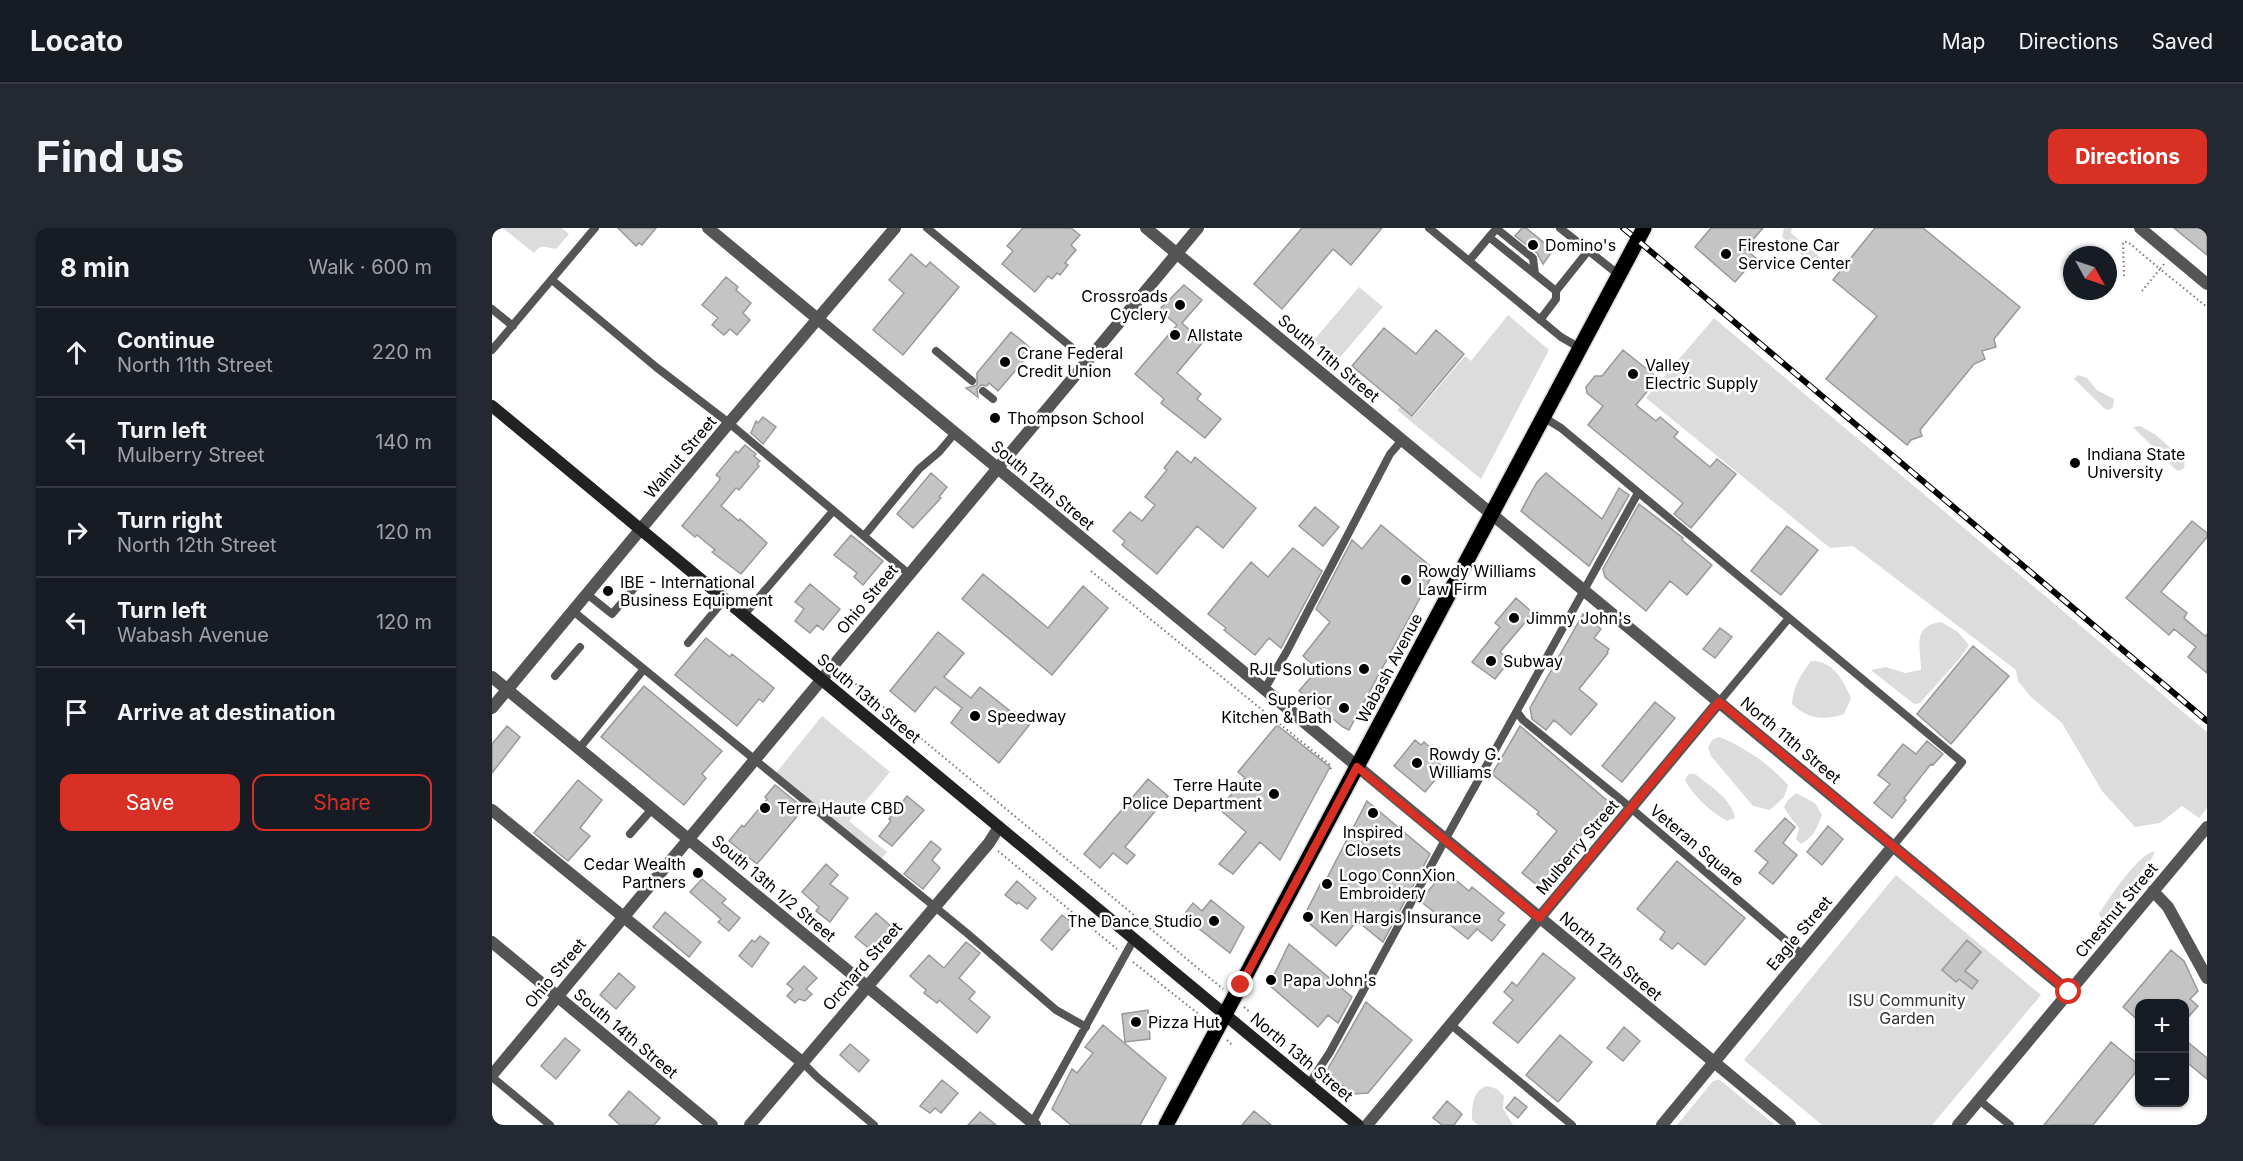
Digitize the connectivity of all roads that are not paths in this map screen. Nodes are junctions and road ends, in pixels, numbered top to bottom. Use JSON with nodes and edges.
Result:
{"nodes":[{"id":1,"x":595,"y":228,"type":"edge"},
{"id":2,"x":708,"y":228,"type":"edge"},
{"id":3,"x":895,"y":228,"type":"edge"},
{"id":4,"x":927,"y":228,"type":"edge"},
{"id":5,"x":1146,"y":228,"type":"edge"},
{"id":6,"x":1198,"y":228,"type":"edge"},
{"id":7,"x":1429,"y":228,"type":"edge"},
{"id":8,"x":1497,"y":228,"type":"edge"},
{"id":9,"x":1560,"y":228,"type":"edge"},
{"id":10,"x":1644,"y":228,"type":"edge"},
{"id":11,"x":2140,"y":228,"type":"edge"},
{"id":12,"x":1489,"y":237,"type":"junction"},
{"id":13,"x":1588,"y":251,"type":"junction"},
{"id":14,"x":1177,"y":253,"type":"junction"},
{"id":15,"x":1469,"y":261,"type":"junction"},
{"id":16,"x":1535,"y":274,"type":"junction"},
{"id":17,"x":1619,"y":275,"type":"junction"},
{"id":18,"x":552,"y":280,"type":"junction"},
{"id":19,"x":2207,"y":284,"type":"edge"},
{"id":20,"x":1556,"y":291,"type":"junction"},
{"id":21,"x":492,"y":309,"type":"edge"},
{"id":22,"x":818,"y":320,"type":"junction"},
{"id":23,"x":1540,"y":320,"type":"junction"},
{"id":24,"x":513,"y":326,"type":"junction"},
{"id":25,"x":1580,"y":348,"type":"junction"},
{"id":26,"x":492,"y":350,"type":"edge"},
{"id":27,"x":936,"y":351,"type":"dead end"},
{"id":28,"x":1088,"y":360,"type":"junction"},
{"id":29,"x":972,"y":381,"type":"dead end"},
{"id":30,"x":983,"y":391,"type":"dead end"},
{"id":31,"x":993,"y":399,"type":"dead end"},
{"id":32,"x":492,"y":406,"type":"edge"},
{"id":33,"x":1543,"y":417,"type":"junction"},
{"id":34,"x":729,"y":423,"type":"junction"},
{"id":35,"x":955,"y":433,"type":"junction"},
{"id":36,"x":1403,"y":439,"type":"junction"},
{"id":37,"x":997,"y":470,"type":"junction"},
{"id":38,"x":1638,"y":493,"type":"junction"},
{"id":39,"x":833,"y":511,"type":"junction"},
{"id":40,"x":1492,"y":513,"type":"junction"},
{"id":41,"x":640,"y":530,"type":"junction"},
{"id":42,"x":864,"y":536,"type":"junction"},
{"id":43,"x":909,"y":574,"type":"junction"},
{"id":44,"x":637,"y":585,"type":"dead end"},
{"id":45,"x":1584,"y":591,"type":"junction"},
{"id":46,"x":586,"y":594,"type":"junction"},
{"id":47,"x":724,"y":600,"type":"junction"},
{"id":48,"x":573,"y":611,"type":"junction"},
{"id":49,"x":743,"y":616,"type":"junction"},
{"id":50,"x":1789,"y":618,"type":"junction"},
{"id":51,"x":688,"y":643,"type":"dead end"},
{"id":52,"x":580,"y":647,"type":"dead end"},
{"id":53,"x":644,"y":669,"type":"junction"},
{"id":54,"x":555,"y":676,"type":"dead end"},
{"id":55,"x":492,"y":677,"type":"edge"},
{"id":56,"x":821,"y":681,"type":"junction"},
{"id":57,"x":507,"y":690,"type":"junction"},
{"id":58,"x":1264,"y":690,"type":"junction"},
{"id":59,"x":1719,"y":702,"type":"junction"},
{"id":60,"x":492,"y":708,"type":"edge"},
{"id":61,"x":1516,"y":712,"type":"junction"},
{"id":62,"x":578,"y":750,"type":"junction"},
{"id":63,"x":754,"y":759,"type":"junction"},
{"id":64,"x":1357,"y":767,"type":"junction"},
{"id":65,"x":1631,"y":808,"type":"junction"},
{"id":66,"x":652,"y":809,"type":"junction"},
{"id":67,"x":492,"y":810,"type":"edge"},
{"id":68,"x":999,"y":827,"type":"junction"},
{"id":69,"x":2207,"y":827,"type":"edge"},
{"id":70,"x":630,"y":834,"type":"dead end"},
{"id":71,"x":688,"y":837,"type":"junction"},
{"id":72,"x":1445,"y":840,"type":"junction"},
{"id":73,"x":1893,"y":846,"type":"junction"},
{"id":74,"x":2153,"y":891,"type":"junction"},
{"id":75,"x":935,"y":907,"type":"junction"},
{"id":76,"x":622,"y":917,"type":"junction"},
{"id":77,"x":1539,"y":918,"type":"junction"},
{"id":78,"x":1134,"y":939,"type":"junction"},
{"id":79,"x":492,"y":942,"type":"edge"},
{"id":80,"x":1803,"y":955,"type":"junction"},
{"id":81,"x":2207,"y":978,"type":"edge"},
{"id":82,"x":866,"y":986,"type":"junction"},
{"id":83,"x":2069,"y":992,"type":"junction"},
{"id":84,"x":557,"y":997,"type":"junction"},
{"id":85,"x":1225,"y":1014,"type":"junction"},
{"id":86,"x":1450,"y":1023,"type":"junction"},
{"id":87,"x":1086,"y":1028,"type":"junction"},
{"id":88,"x":802,"y":1062,"type":"junction"},
{"id":89,"x":1714,"y":1062,"type":"junction"},
{"id":90,"x":492,"y":1076,"type":"edge"},
{"id":91,"x":1309,"y":1084,"type":"junction"},
{"id":92,"x":1979,"y":1100,"type":"junction"},
{"id":93,"x":1033,"y":1124,"type":"edge"},
{"id":94,"x":550,"y":1125,"type":"edge"},
{"id":95,"x":712,"y":1125,"type":"edge"},
{"id":96,"x":750,"y":1125,"type":"edge"},
{"id":97,"x":874,"y":1125,"type":"edge"},
{"id":98,"x":1166,"y":1125,"type":"edge"},
{"id":99,"x":1358,"y":1125,"type":"edge"},
{"id":100,"x":1367,"y":1125,"type":"edge"},
{"id":101,"x":1572,"y":1125,"type":"edge"},
{"id":102,"x":1662,"y":1125,"type":"edge"},
{"id":103,"x":1790,"y":1125,"type":"edge"},
{"id":104,"x":1958,"y":1125,"type":"edge"},
{"id":105,"x":2010,"y":1125,"type":"edge"}],
"edges":[{"from":1,"to":18,"type":"lane"},
{"from":2,"to":22,"type":"street","name":"South 12th Street"},
{"from":3,"to":22,"type":"street","name":"Walnut Street"},
{"from":4,"to":28,"type":"lane"},
{"from":5,"to":14,"type":"street","name":"South 11th Street"},
{"from":6,"to":14,"type":"street","name":"Ohio Street"},
{"from":7,"to":15,"type":"lane"},
{"from":8,"to":12,"type":"lane"},
{"from":8,"to":16,"type":"lane"},
{"from":9,"to":13,"type":"lane"},
{"from":10,"to":17,"type":"main road","name":"Wabash Avenue"},
{"from":11,"to":19,"type":"street"},
{"from":12,"to":15,"type":"lane"},
{"from":12,"to":16,"type":"lane"},
{"from":13,"to":17,"type":"lane"},
{"from":13,"to":20,"type":"lane"},
{"from":14,"to":28,"type":"street","name":"Ohio Street"},
{"from":14,"to":36,"type":"street","name":"South 11th Street"},
{"from":15,"to":23,"type":"lane"},
{"from":16,"to":20,"type":"lane"},
{"from":17,"to":25,"type":"main road","name":"Wabash Avenue"},
{"from":18,"to":24,"type":"lane"},
{"from":18,"to":34,"type":"lane"},
{"from":20,"to":23,"type":"lane"},
{"from":21,"to":24,"type":"lane"},
{"from":22,"to":34,"type":"street","name":"Walnut Street"},
{"from":22,"to":35,"type":"street","name":"South 12th Street"},
{"from":23,"to":25,"type":"lane"},
{"from":24,"to":26,"type":"lane"},
{"from":25,"to":33,"type":"main road","name":"Wabash Avenue"},
{"from":27,"to":29,"type":"lane"},
{"from":28,"to":37,"type":"street","name":"Ohio Street"},
{"from":30,"to":31,"type":"lane"},
{"from":32,"to":41,"type":"main road","name":"South 13th Street"},
{"from":33,"to":38,"type":"lane"},
{"from":33,"to":40,"type":"main road","name":"Wabash Avenue"},
{"from":34,"to":39,"type":"lane"},
{"from":34,"to":41,"type":"street","name":"Walnut Street"},
{"from":35,"to":37,"type":"street","name":"South 12th Street"},
{"from":35,"to":42,"type":"lane"},
{"from":36,"to":40,"type":"street","name":"South 11th Street"},
{"from":36,"to":58,"type":"lane"},
{"from":37,"to":43,"type":"street","name":"Ohio Street"},
{"from":37,"to":58,"type":"street","name":"South 12th Street"},
{"from":38,"to":45,"type":"lane"},
{"from":38,"to":50,"type":"lane"},
{"from":39,"to":42,"type":"lane"},
{"from":39,"to":49,"type":"lane"},
{"from":40,"to":45,"type":"street","name":"North 11th Street"},
{"from":40,"to":64,"type":"main road","name":"Wabash Avenue"},
{"from":41,"to":46,"type":"street","name":"Walnut Street"},
{"from":41,"to":47,"type":"main road","name":"South 13th Street"},
{"from":42,"to":43,"type":"lane"},
{"from":43,"to":56,"type":"street","name":"Ohio Street"},
{"from":44,"to":46,"type":"lane"},
{"from":45,"to":59,"type":"street","name":"North 11th Street"},
{"from":45,"to":61,"type":"lane"},
{"from":46,"to":48,"type":"street","name":"Walnut Street"},
{"from":47,"to":49,"type":"main road","name":"South 13th Street"},
{"from":47,"to":51,"type":"lane"},
{"from":48,"to":53,"type":"lane"},
{"from":48,"to":57,"type":"street","name":"Walnut Street"},
{"from":49,"to":56,"type":"main road","name":"South 13th Street"},
{"from":50,"to":59,"type":"lane","name":"Mulberry Street"},
{"from":50,"to":73,"type":"lane","name":"Eagle Street"},
{"from":52,"to":54,"type":"lane"},
{"from":53,"to":62,"type":"lane"},
{"from":53,"to":63,"type":"lane"},
{"from":55,"to":57,"type":"street","name":"South 13th 1/2 Street"},
{"from":56,"to":63,"type":"street","name":"Ohio Street"},
{"from":56,"to":68,"type":"main road","name":"South 13th Street"},
{"from":57,"to":60,"type":"street","name":"Walnut Street"},
{"from":57,"to":62,"type":"street","name":"South 13th 1/2 Street"},
{"from":58,"to":64,"type":"street","name":"South 12th Street"},
{"from":59,"to":65,"type":"street","name":"Mulberry Street"},
{"from":59,"to":73,"type":"street","name":"North 11th Street"},
{"from":61,"to":65,"type":"lane","name":"Veteran Square"},
{"from":61,"to":72,"type":"lane"},
{"from":62,"to":66,"type":"street","name":"South 13th 1/2 Street"},
{"from":63,"to":71,"type":"street","name":"Ohio Street"},
{"from":63,"to":75,"type":"lane"},
{"from":64,"to":72,"type":"street","name":"North 12th Street"},
{"from":64,"to":85,"type":"main road","name":"Wabash Avenue"},
{"from":65,"to":77,"type":"street","name":"Mulberry Street"},
{"from":65,"to":80,"type":"lane","name":"Veteran Square"},
{"from":66,"to":70,"type":"lane"},
{"from":66,"to":71,"type":"street","name":"South 13th 1/2 Street"},
{"from":67,"to":76,"type":"street"},
{"from":68,"to":75,"type":"street","name":"Orchard Street"},
{"from":68,"to":78,"type":"main road","name":"South 13th Street"},
{"from":69,"to":74,"type":"street","name":"Chestnut Street"},
{"from":71,"to":76,"type":"street","name":"Ohio Street"},
{"from":71,"to":82,"type":"street","name":"South 13th 1/2 Street"},
{"from":72,"to":77,"type":"street","name":"North 12th Street"},
{"from":72,"to":91,"type":"lane"},
{"from":73,"to":80,"type":"street","name":"Eagle Street"},
{"from":73,"to":83,"type":"street","name":"North 11th Street"},
{"from":74,"to":81,"type":"street"},
{"from":74,"to":83,"type":"street","name":"Chestnut Street"},
{"from":75,"to":82,"type":"street","name":"Orchard Street"},
{"from":75,"to":87,"type":"lane"},
{"from":76,"to":84,"type":"street","name":"Ohio Street"},
{"from":76,"to":88,"type":"street"},
{"from":77,"to":86,"type":"street","name":"Mulberry Street"},
{"from":77,"to":89,"type":"street","name":"North 12th Street"},
{"from":78,"to":85,"type":"main road","name":"South 13th Street"},
{"from":78,"to":87,"type":"lane"},
{"from":79,"to":84,"type":"street","name":"South 14th Street"},
{"from":80,"to":89,"type":"street","name":"Eagle Street"},
{"from":82,"to":88,"type":"street","name":"Orchard Street"},
{"from":82,"to":93,"type":"street","name":"South 13th 1/2 Street"},
{"from":83,"to":92,"type":"street","name":"Chestnut Street"},
{"from":84,"to":90,"type":"street","name":"Ohio Street"},
{"from":84,"to":95,"type":"street","name":"South 14th Street"},
{"from":85,"to":91,"type":"main road","name":"North 13th Street"},
{"from":85,"to":98,"type":"main road","name":"Wabash Avenue"},
{"from":86,"to":100,"type":"street","name":"Mulberry Street"},
{"from":86,"to":101,"type":"lane"},
{"from":87,"to":93,"type":"lane"},
{"from":88,"to":96,"type":"street","name":"Orchard Street"},
{"from":88,"to":97,"type":"lane"},
{"from":89,"to":102,"type":"street","name":"Eagle Street"},
{"from":89,"to":103,"type":"street","name":"North 12th Street"},
{"from":90,"to":94,"type":"lane"},
{"from":91,"to":99,"type":"main road","name":"North 13th Street"},
{"from":92,"to":104,"type":"street","name":"Chestnut Street"},
{"from":92,"to":105,"type":"lane"}]}
